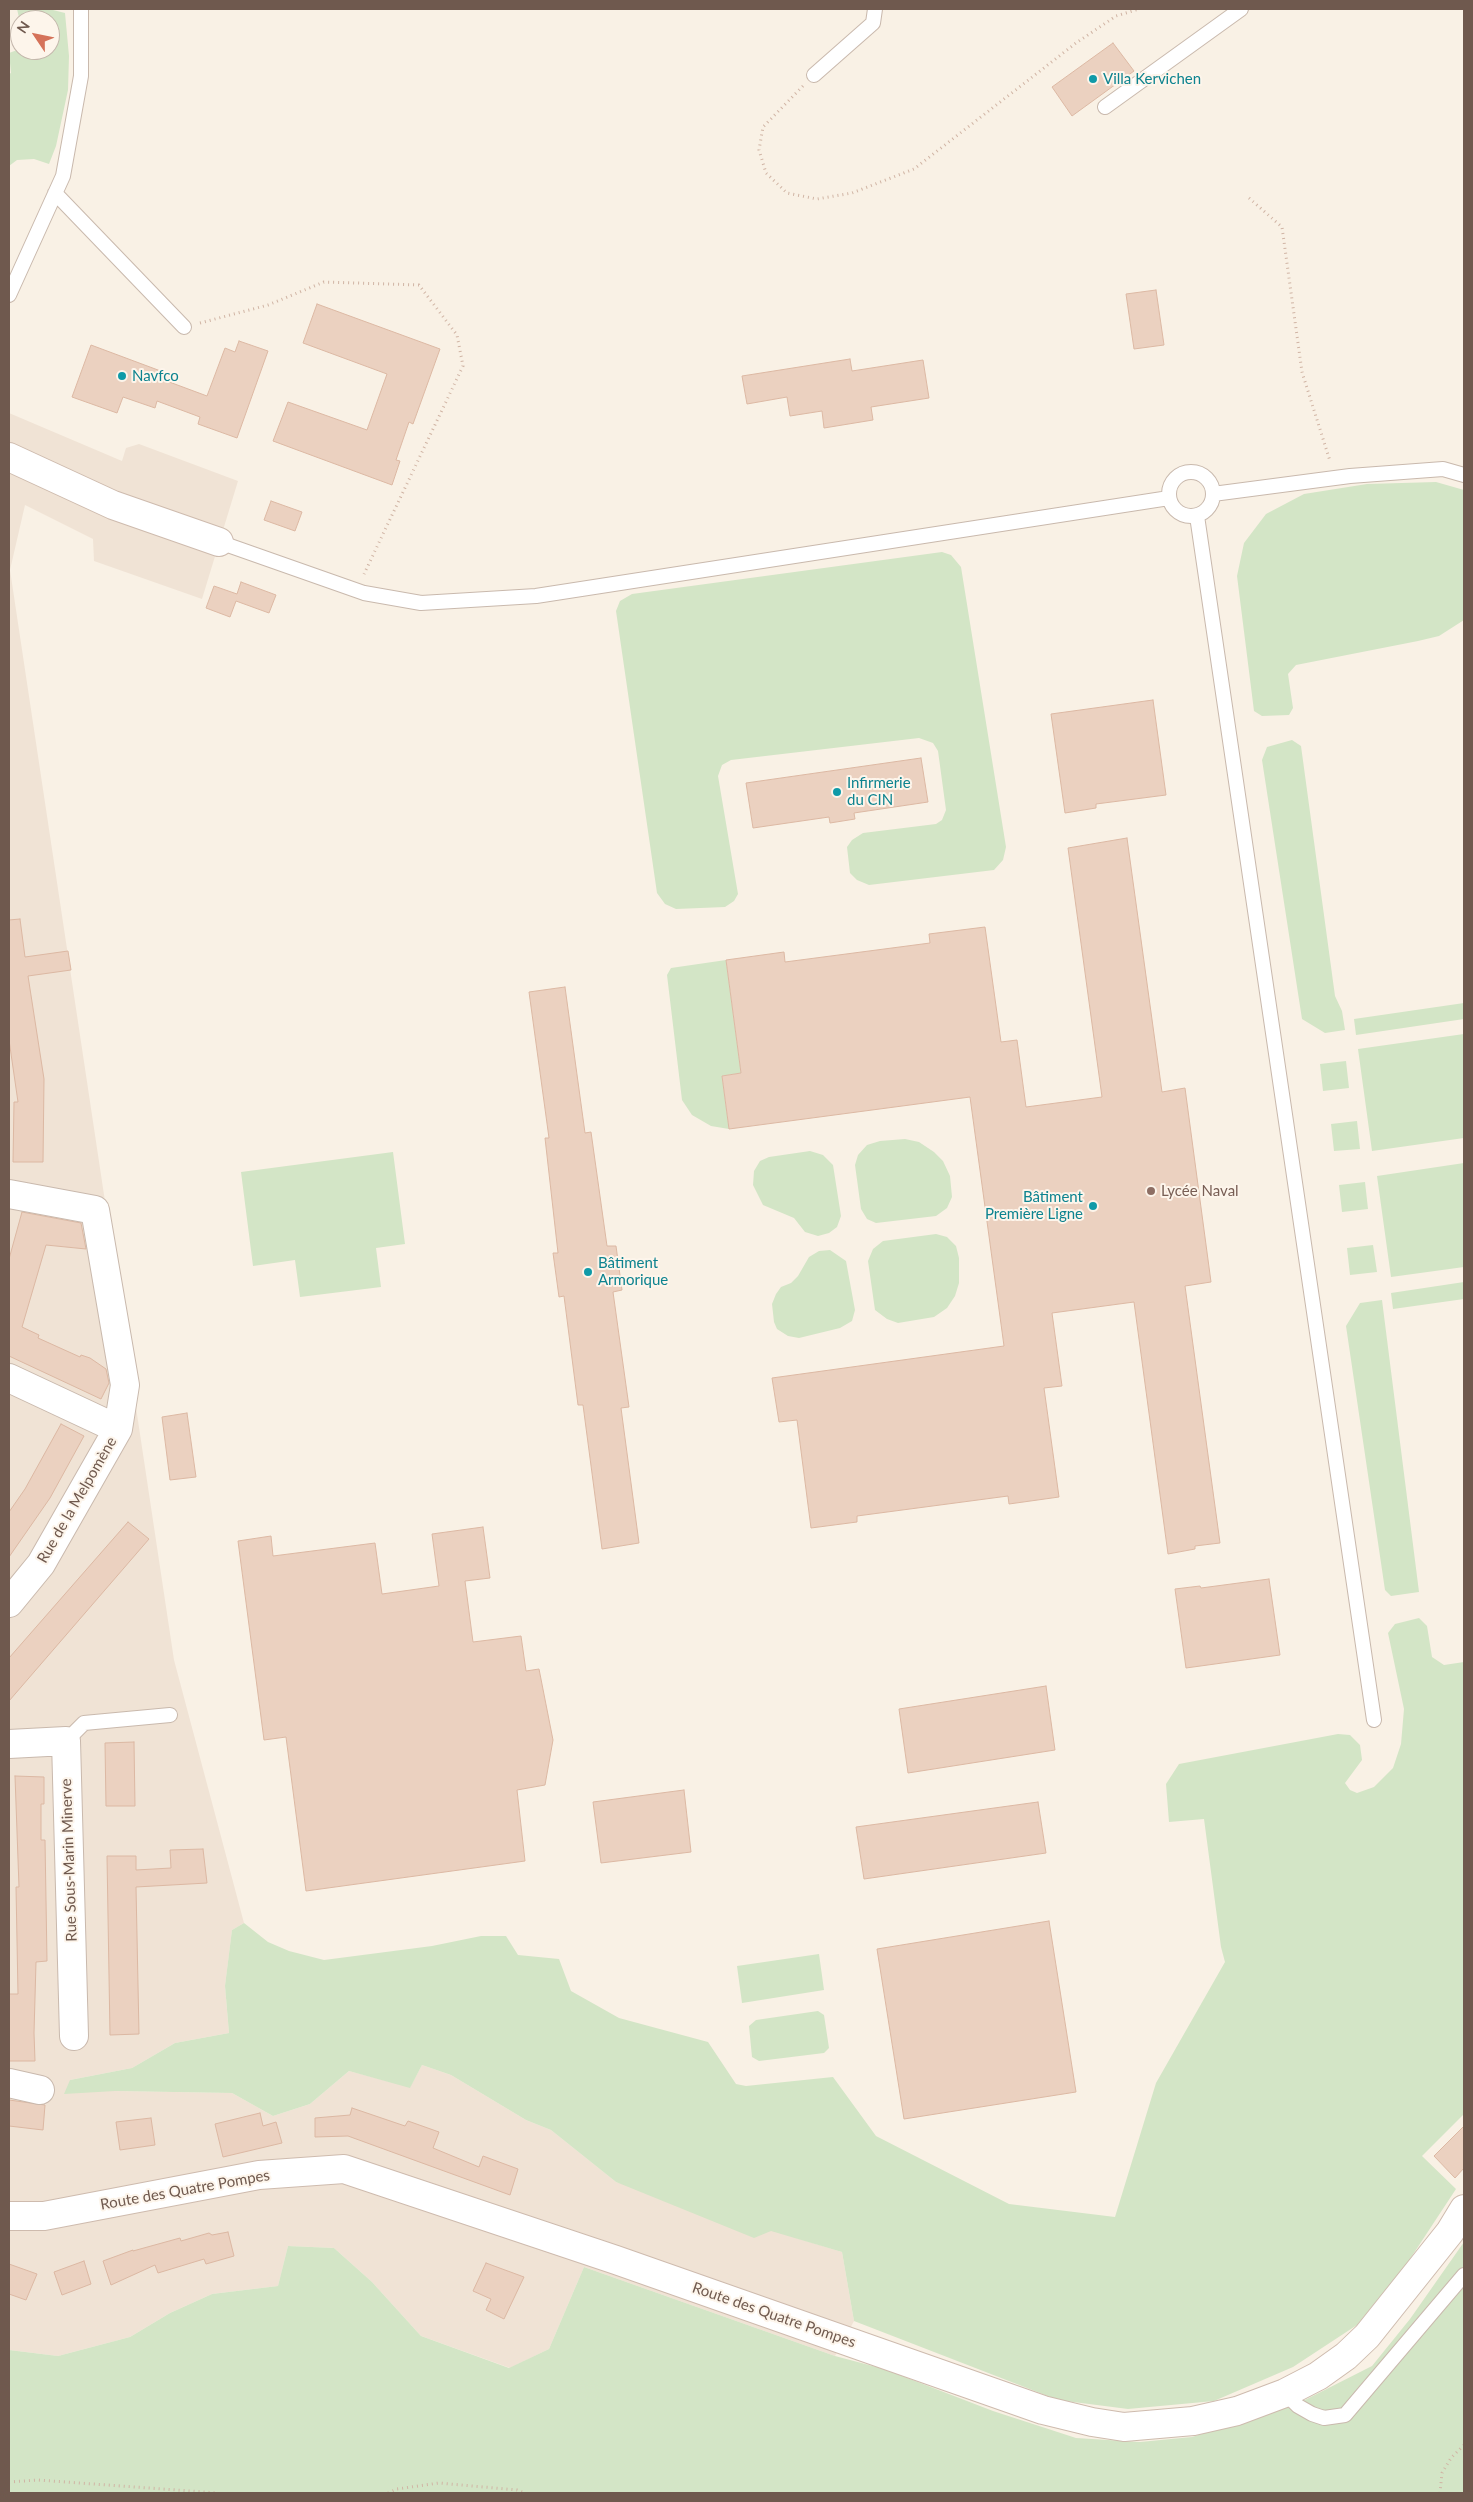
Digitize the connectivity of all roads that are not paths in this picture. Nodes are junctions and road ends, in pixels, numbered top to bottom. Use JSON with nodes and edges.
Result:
{"nodes":[{"id":1,"x":81,"y":9,"type":"edge"},
{"id":2,"x":875,"y":9,"type":"edge"},
{"id":3,"x":1241,"y":9,"type":"edge"},
{"id":4,"x":814,"y":75,"type":"road end"},
{"id":5,"x":1105,"y":107,"type":"dead end"},
{"id":6,"x":55,"y":193,"type":"junction"},
{"id":7,"x":9,"y":295,"type":"edge"},
{"id":8,"x":184,"y":326,"type":"road end"},
{"id":9,"x":9,"y":457,"type":"edge"},
{"id":10,"x":1464,"y":475,"type":"edge"},
{"id":11,"x":1213,"y":494,"type":"junction"},
{"id":12,"x":1169,"y":498,"type":"junction"},
{"id":13,"x":1197,"y":516,"type":"junction"},
{"id":14,"x":219,"y":542,"type":"joint"},
{"id":15,"x":9,"y":1194,"type":"edge"},
{"id":16,"x":9,"y":1378,"type":"edge"},
{"id":17,"x":118,"y":1429,"type":"junction"},
{"id":18,"x":9,"y":1603,"type":"edge"},
{"id":19,"x":170,"y":1715,"type":"dead end"},
{"id":20,"x":1374,"y":1720,"type":"dead end"},
{"id":21,"x":66,"y":1742,"type":"junction"},
{"id":22,"x":9,"y":1744,"type":"edge"},
{"id":23,"x":74,"y":2036,"type":"dead end"},
{"id":24,"x":9,"y":2083,"type":"edge"},
{"id":25,"x":40,"y":2090,"type":"dead end"},
{"id":26,"x":1464,"y":2209,"type":"edge"},
{"id":27,"x":9,"y":2216,"type":"edge"},
{"id":28,"x":1464,"y":2275,"type":"edge"},
{"id":29,"x":1286,"y":2392,"type":"junction"}],
"edges":[{"from":1,"to":6,"type":"lane"},
{"from":2,"to":4,"type":"lane"},
{"from":3,"to":5,"type":"lane"},
{"from":6,"to":7,"type":"lane"},
{"from":6,"to":8,"type":"lane"},
{"from":9,"to":14,"type":"street"},
{"from":10,"to":11,"type":"lane"},
{"from":11,"to":12,"type":"lane"},
{"from":11,"to":13,"type":"lane"},
{"from":12,"to":13,"type":"lane"},
{"from":12,"to":14,"type":"lane"},
{"from":13,"to":20,"type":"lane"},
{"from":15,"to":17,"type":"street","name":"Rue de la Melpomène"},
{"from":16,"to":17,"type":"street"},
{"from":17,"to":18,"type":"street","name":"Rue de la Melpomène"},
{"from":19,"to":21,"type":"lane"},
{"from":21,"to":22,"type":"street"},
{"from":21,"to":23,"type":"street","name":"Rue Sous-Marin Minerve"},
{"from":24,"to":25,"type":"street"},
{"from":26,"to":29,"type":"street","name":"Route des Quatre Pompes"},
{"from":27,"to":29,"type":"street","name":"Route des Quatre Pompes"},
{"from":28,"to":29,"type":"lane"}]}
